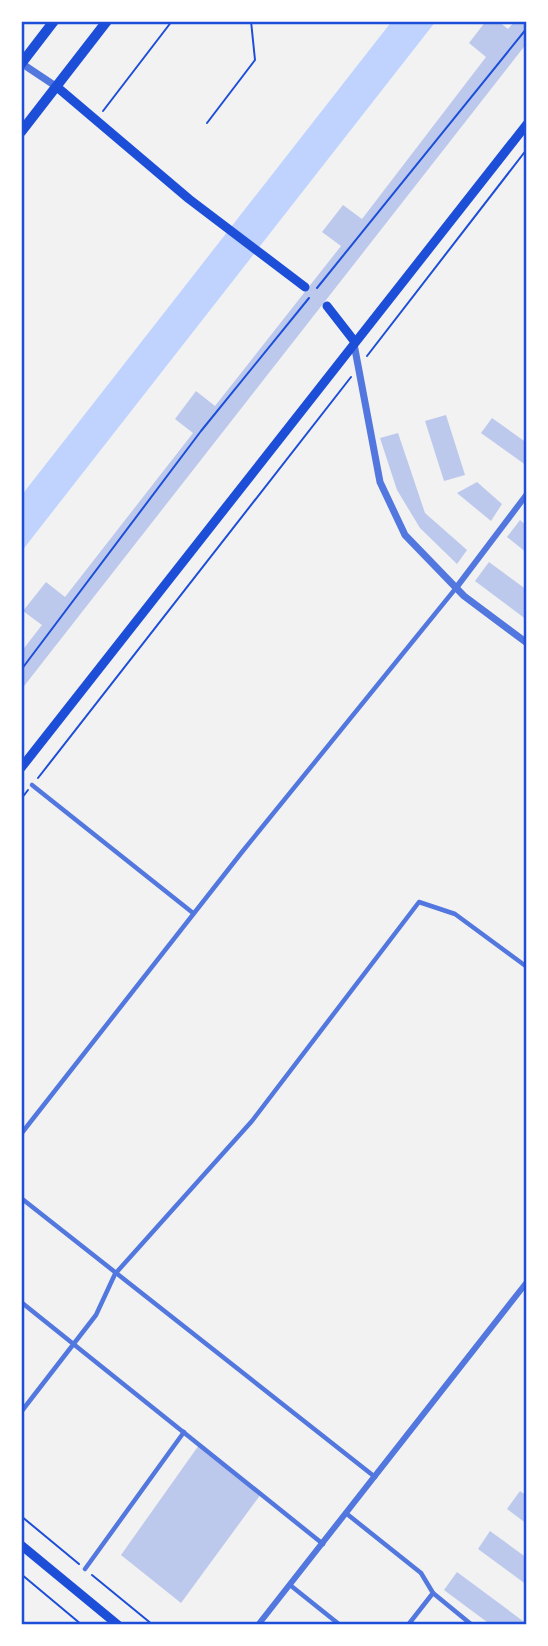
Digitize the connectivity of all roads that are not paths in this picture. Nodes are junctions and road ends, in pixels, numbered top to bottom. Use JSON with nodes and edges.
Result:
{"nodes":[{"id":1,"x":54,"y":21,"type":"edge"},
{"id":2,"x":107,"y":21,"type":"edge"},
{"id":3,"x":21,"y":63,"type":"edge"},
{"id":4,"x":57,"y":87,"type":"junction"},
{"id":5,"x":527,"y":124,"type":"edge"},
{"id":6,"x":21,"y":132,"type":"edge"},
{"id":7,"x":305,"y":287,"type":"dead end"},
{"id":8,"x":327,"y":306,"type":"dead end"},
{"id":9,"x":355,"y":342,"type":"junction"},
{"id":10,"x":527,"y":494,"type":"edge"},
{"id":11,"x":456,"y":588,"type":"junction"},
{"id":12,"x":527,"y":643,"type":"edge"},
{"id":13,"x":21,"y":768,"type":"edge"},
{"id":14,"x":32,"y":785,"type":"road end"},
{"id":15,"x":193,"y":913,"type":"junction"},
{"id":16,"x":527,"y":967,"type":"edge"},
{"id":17,"x":21,"y":1134,"type":"edge"},
{"id":18,"x":21,"y":1198,"type":"edge"},
{"id":19,"x":115,"y":1274,"type":"junction"},
{"id":20,"x":527,"y":1282,"type":"edge"},
{"id":21,"x":21,"y":1302,"type":"edge"},
{"id":22,"x":74,"y":1343,"type":"junction"},
{"id":23,"x":21,"y":1412,"type":"edge"},
{"id":24,"x":184,"y":1433,"type":"junction"},
{"id":25,"x":375,"y":1478,"type":"junction"},
{"id":26,"x":347,"y":1514,"type":"junction"},
{"id":27,"x":323,"y":1544,"type":"junction"},
{"id":28,"x":21,"y":1545,"type":"edge"},
{"id":29,"x":85,"y":1569,"type":"dead end"},
{"id":30,"x":290,"y":1585,"type":"junction"},
{"id":31,"x":433,"y":1593,"type":"junction"},
{"id":32,"x":118,"y":1625,"type":"edge"},
{"id":33,"x":258,"y":1625,"type":"edge"},
{"id":34,"x":340,"y":1625,"type":"edge"},
{"id":35,"x":408,"y":1625,"type":"edge"},
{"id":36,"x":472,"y":1625,"type":"edge"}],
"edges":[{"from":1,"to":3,"type":"main road"},
{"from":2,"to":4,"type":"main road"},
{"from":3,"to":4,"type":"street"},
{"from":4,"to":6,"type":"main road"},
{"from":4,"to":7,"type":"main road"},
{"from":5,"to":9,"type":"main road"},
{"from":8,"to":9,"type":"main road"},
{"from":9,"to":11,"type":"street"},
{"from":9,"to":13,"type":"main road"},
{"from":10,"to":11,"type":"street"},
{"from":11,"to":12,"type":"street"},
{"from":11,"to":15,"type":"street"},
{"from":14,"to":15,"type":"street"},
{"from":15,"to":17,"type":"street"},
{"from":16,"to":19,"type":"street"},
{"from":18,"to":19,"type":"street"},
{"from":19,"to":22,"type":"street"},
{"from":19,"to":25,"type":"street"},
{"from":20,"to":25,"type":"street"},
{"from":21,"to":22,"type":"street"},
{"from":22,"to":23,"type":"street"},
{"from":22,"to":24,"type":"street"},
{"from":24,"to":27,"type":"street"},
{"from":24,"to":29,"type":"street"},
{"from":25,"to":26,"type":"street"},
{"from":26,"to":27,"type":"street"},
{"from":26,"to":31,"type":"street"},
{"from":27,"to":30,"type":"street"},
{"from":28,"to":32,"type":"main road"},
{"from":30,"to":33,"type":"street"},
{"from":30,"to":34,"type":"street"},
{"from":31,"to":35,"type":"street"},
{"from":31,"to":36,"type":"street"}]}
